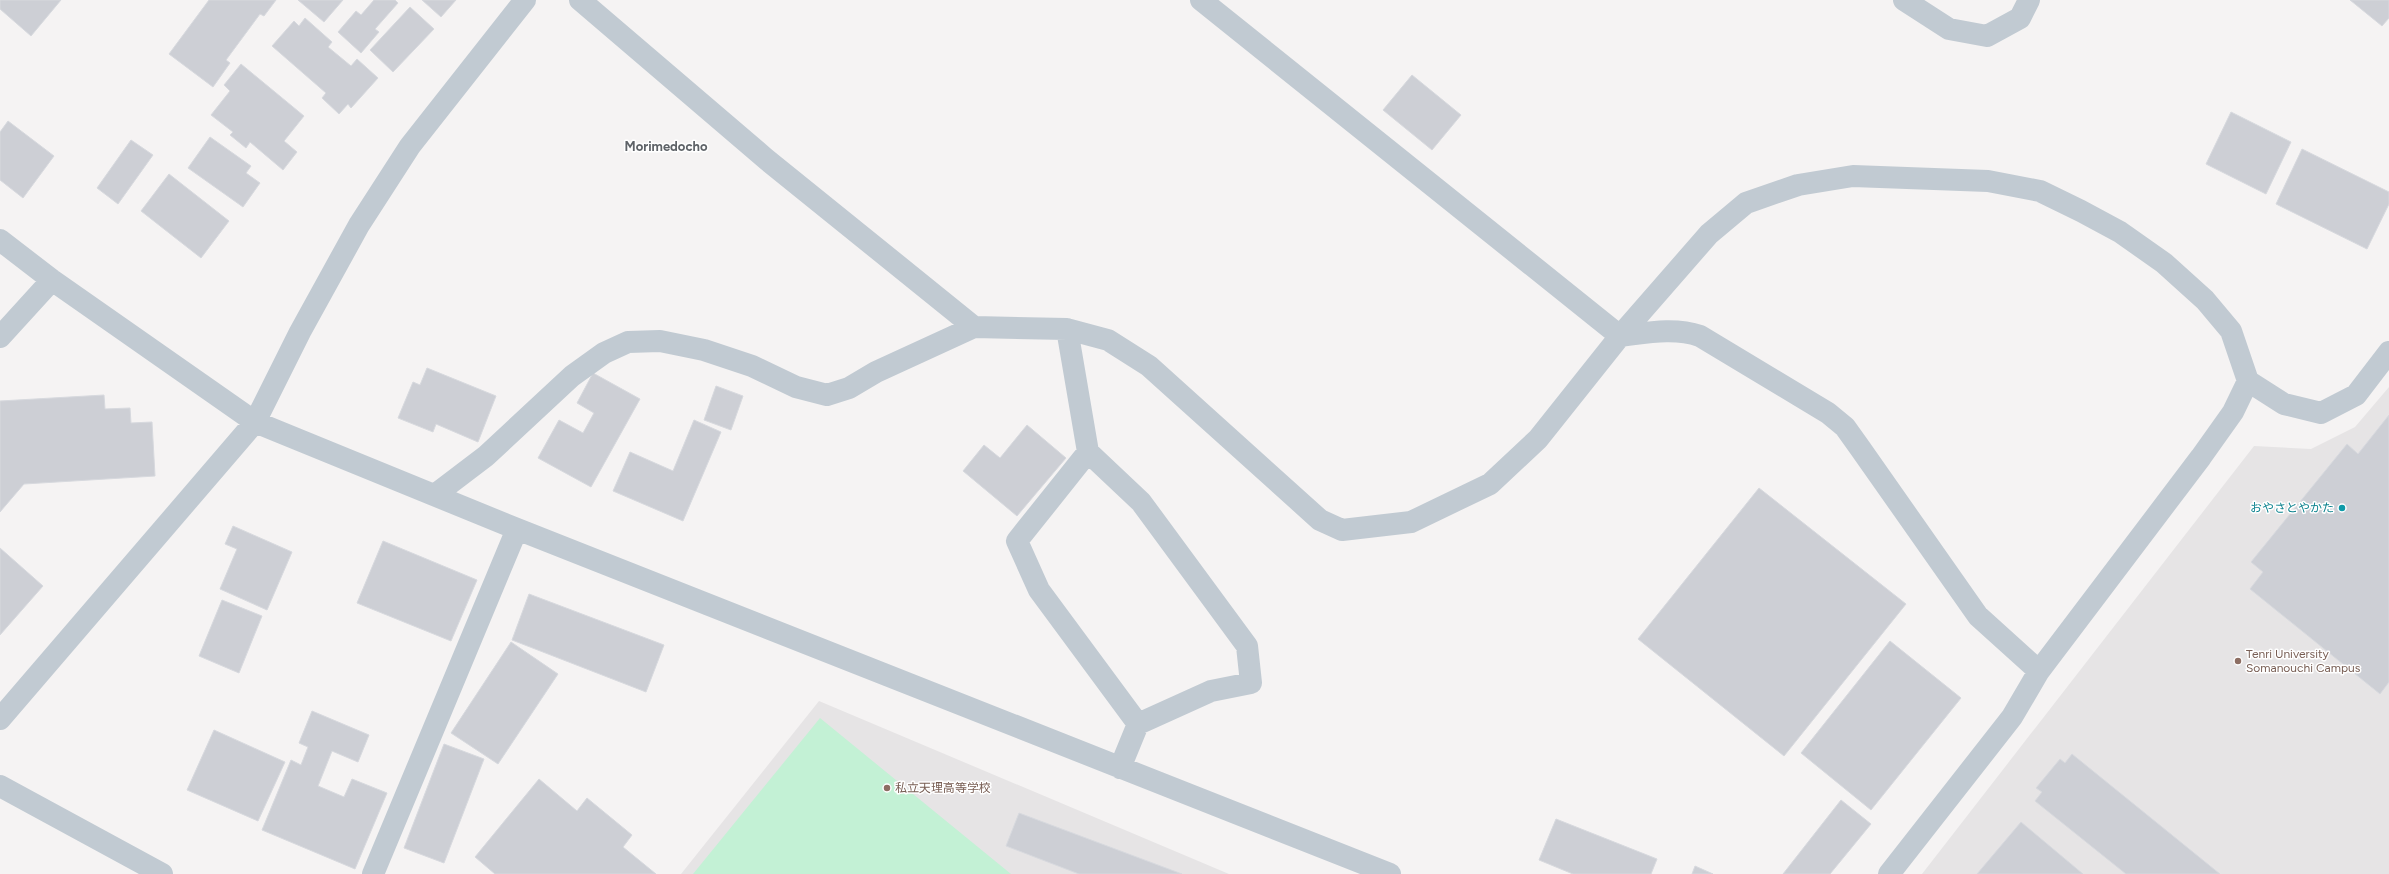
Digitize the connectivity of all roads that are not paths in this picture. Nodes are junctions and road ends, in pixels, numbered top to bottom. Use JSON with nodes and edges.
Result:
{"nodes":[{"id":1,"x":525,"y":0,"type":"edge"},
{"id":2,"x":580,"y":0,"type":"edge"},
{"id":3,"x":1200,"y":0,"type":"edge"},
{"id":4,"x":1904,"y":0,"type":"edge"},
{"id":5,"x":2029,"y":0,"type":"edge"},
{"id":6,"x":0,"y":240,"type":"edge"},
{"id":7,"x":52,"y":280,"type":"junction"},
{"id":8,"x":974,"y":327,"type":"junction"},
{"id":9,"x":1067,"y":329,"type":"junction"},
{"id":10,"x":1620,"y":336,"type":"junction"},
{"id":11,"x":0,"y":338,"type":"edge"},
{"id":12,"x":2389,"y":352,"type":"edge"},
{"id":13,"x":2248,"y":381,"type":"junction"},
{"id":14,"x":256,"y":422,"type":"junction"},
{"id":15,"x":1088,"y":452,"type":"junction"},
{"id":16,"x":436,"y":494,"type":"junction"},
{"id":17,"x":517,"y":528,"type":"junction"},
{"id":18,"x":2039,"y":671,"type":"junction"},
{"id":19,"x":0,"y":719,"type":"edge"},
{"id":20,"x":1138,"y":724,"type":"junction"},
{"id":21,"x":1120,"y":768,"type":"junction"},
{"id":22,"x":0,"y":786,"type":"edge"},
{"id":23,"x":162,"y":874,"type":"edge"},
{"id":24,"x":374,"y":874,"type":"edge"},
{"id":25,"x":1390,"y":874,"type":"edge"},
{"id":26,"x":1888,"y":874,"type":"edge"}],
"edges":[{"from":1,"to":14,"type":"street"},
{"from":2,"to":8,"type":"street"},
{"from":3,"to":10,"type":"street"},
{"from":4,"to":5,"type":"street"},
{"from":6,"to":7,"type":"street"},
{"from":7,"to":11,"type":"street"},
{"from":7,"to":14,"type":"street"},
{"from":8,"to":9,"type":"street"},
{"from":8,"to":16,"type":"street"},
{"from":9,"to":10,"type":"street"},
{"from":9,"to":15,"type":"street"},
{"from":10,"to":13,"type":"street"},
{"from":10,"to":18,"type":"street"},
{"from":12,"to":13,"type":"street"},
{"from":13,"to":18,"type":"street"},
{"from":14,"to":16,"type":"street"},
{"from":14,"to":19,"type":"street"},
{"from":15,"to":20,"type":"street"},
{"from":15,"to":20,"type":"street"},
{"from":16,"to":17,"type":"street"},
{"from":17,"to":21,"type":"street"},
{"from":17,"to":24,"type":"street"},
{"from":18,"to":26,"type":"street"},
{"from":20,"to":21,"type":"street"},
{"from":21,"to":25,"type":"street"},
{"from":22,"to":23,"type":"street"}]}
